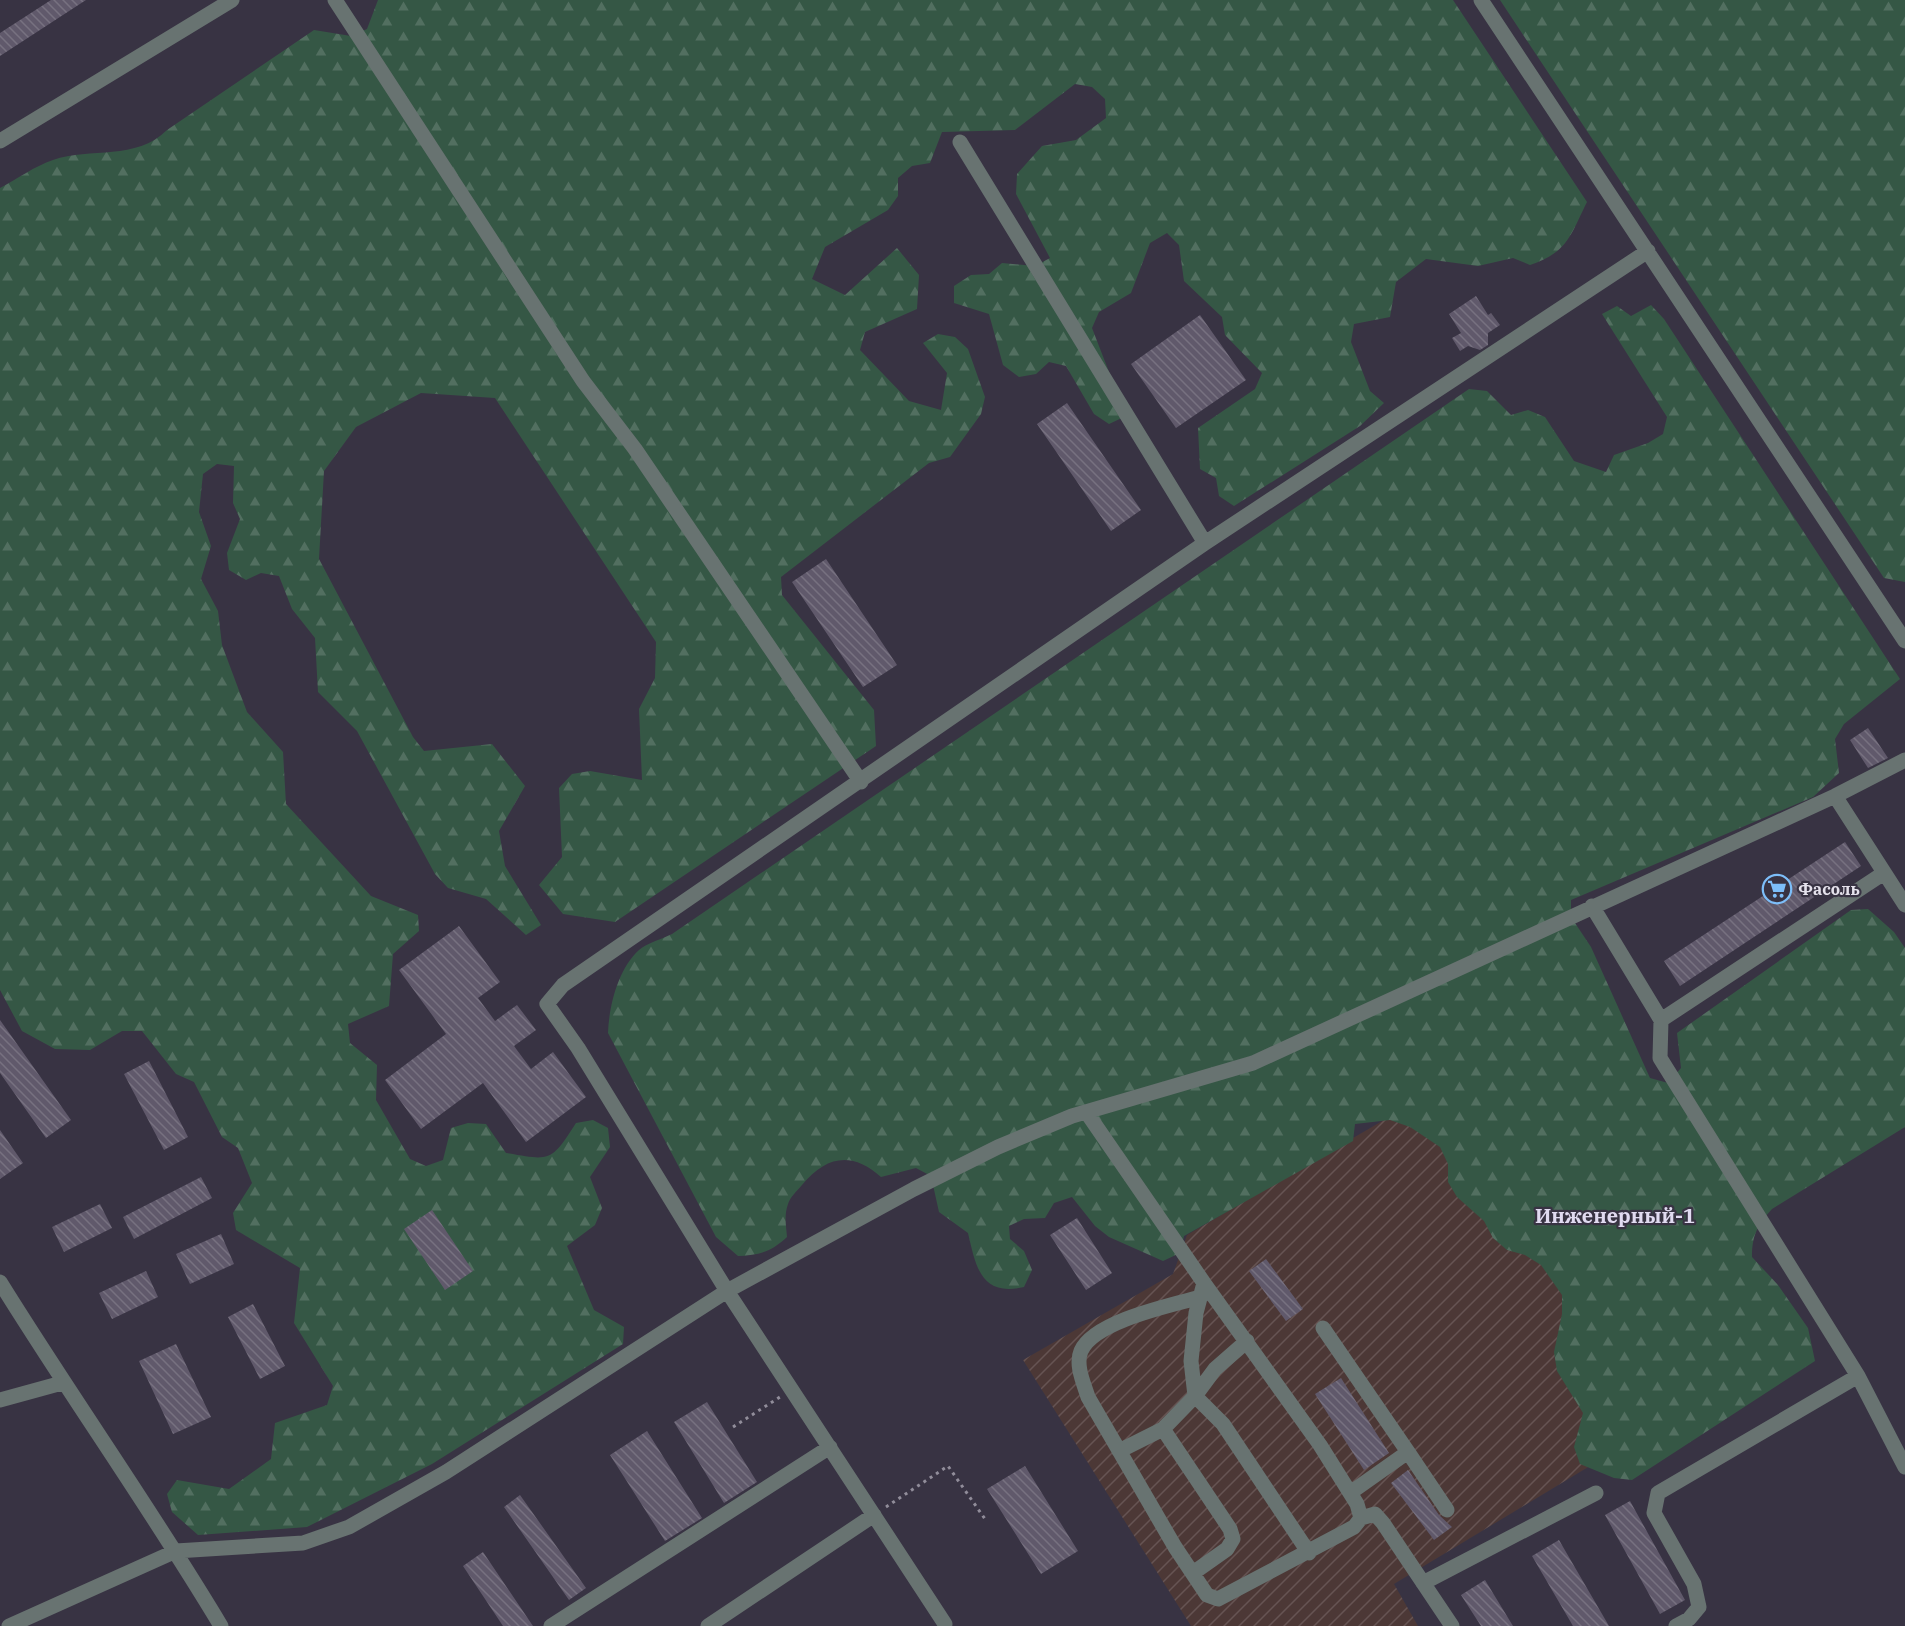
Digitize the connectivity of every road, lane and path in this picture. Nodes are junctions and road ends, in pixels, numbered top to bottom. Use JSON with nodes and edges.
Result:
{"nodes":[{"id":1,"x":232,"y":0,"type":"edge"},
{"id":2,"x":335,"y":0,"type":"edge"},
{"id":3,"x":1480,"y":0,"type":"edge"},
{"id":4,"x":0,"y":141,"type":"edge"},
{"id":5,"x":960,"y":142,"type":"dead end"},
{"id":6,"x":1648,"y":251,"type":"junction"},
{"id":7,"x":1205,"y":543,"type":"junction"},
{"id":8,"x":1905,"y":641,"type":"edge"},
{"id":9,"x":1905,"y":760,"type":"edge"},
{"id":10,"x":861,"y":782,"type":"junction"},
{"id":11,"x":1835,"y":796,"type":"junction"},
{"id":12,"x":1884,"y":873,"type":"junction"},
{"id":13,"x":1905,"y":904,"type":"edge"},
{"id":14,"x":1592,"y":906,"type":"junction"},
{"id":15,"x":1661,"y":1020,"type":"junction"},
{"id":16,"x":1087,"y":1113,"type":"junction"},
{"id":17,"x":0,"y":1282,"type":"edge"},
{"id":18,"x":1203,"y":1290,"type":"junction"},
{"id":19,"x":727,"y":1292,"type":"junction"},
{"id":20,"x":1323,"y":1328,"type":"dead end"},
{"id":21,"x":1247,"y":1341,"type":"junction"},
{"id":22,"x":1858,"y":1376,"type":"junction"},
{"id":23,"x":62,"y":1383,"type":"junction"},
{"id":24,"x":792,"y":1390,"type":"junction"},
{"id":25,"x":1195,"y":1396,"type":"junction"},
{"id":26,"x":0,"y":1400,"type":"edge"},
{"id":27,"x":733,"y":1428,"type":"dead end"},
{"id":28,"x":1163,"y":1429,"type":"junction"},
{"id":29,"x":830,"y":1447,"type":"junction"},
{"id":30,"x":1119,"y":1451,"type":"junction"},
{"id":31,"x":1408,"y":1452,"type":"junction"},
{"id":32,"x":1905,"y":1467,"type":"edge"},
{"id":33,"x":1350,"y":1493,"type":"junction"},
{"id":34,"x":1596,"y":1493,"type":"dead end"},
{"id":35,"x":1447,"y":1510,"type":"dead end"},
{"id":36,"x":874,"y":1515,"type":"junction"},
{"id":37,"x":1361,"y":1518,"type":"junction"},
{"id":38,"x":985,"y":1519,"type":"dead end"},
{"id":39,"x":176,"y":1551,"type":"junction"},
{"id":40,"x":1309,"y":1553,"type":"junction"},
{"id":41,"x":1193,"y":1573,"type":"junction"},
{"id":42,"x":1423,"y":1582,"type":"junction"},
{"id":43,"x":945,"y":1624,"type":"dead end"},
{"id":44,"x":9,"y":1626,"type":"edge"},
{"id":45,"x":221,"y":1626,"type":"edge"},
{"id":46,"x":551,"y":1626,"type":"edge"},
{"id":47,"x":708,"y":1626,"type":"edge"},
{"id":48,"x":1452,"y":1626,"type":"edge"},
{"id":49,"x":1677,"y":1626,"type":"edge"}],
"edges":[{"from":1,"to":4,"type":"street"},
{"from":2,"to":10,"type":"street"},
{"from":3,"to":6,"type":"street"},
{"from":5,"to":7,"type":"street"},
{"from":6,"to":7,"type":"street"},
{"from":6,"to":8,"type":"street"},
{"from":7,"to":10,"type":"street"},
{"from":9,"to":11,"type":"street"},
{"from":10,"to":19,"type":"street"},
{"from":11,"to":12,"type":"street"},
{"from":11,"to":14,"type":"street"},
{"from":12,"to":13,"type":"street"},
{"from":12,"to":15,"type":"street"},
{"from":14,"to":15,"type":"street"},
{"from":14,"to":16,"type":"street"},
{"from":15,"to":22,"type":"street"},
{"from":16,"to":18,"type":"street"},
{"from":16,"to":19,"type":"street"},
{"from":17,"to":23,"type":"street"},
{"from":18,"to":21,"type":"street"},
{"from":18,"to":25,"type":"street"},
{"from":18,"to":30,"type":"street"},
{"from":19,"to":24,"type":"street"},
{"from":19,"to":39,"type":"street"},
{"from":20,"to":31,"type":"street"},
{"from":21,"to":25,"type":"street"},
{"from":21,"to":33,"type":"street"},
{"from":22,"to":32,"type":"street"},
{"from":22,"to":49,"type":"street"},
{"from":23,"to":26,"type":"street"},
{"from":23,"to":39,"type":"street"},
{"from":24,"to":27,"type":"path"},
{"from":24,"to":29,"type":"street"},
{"from":25,"to":28,"type":"street"},
{"from":25,"to":40,"type":"street"},
{"from":28,"to":30,"type":"street"},
{"from":28,"to":41,"type":"street"},
{"from":29,"to":36,"type":"street"},
{"from":29,"to":46,"type":"street"},
{"from":30,"to":41,"type":"street"},
{"from":31,"to":33,"type":"street"},
{"from":31,"to":35,"type":"street"},
{"from":33,"to":37,"type":"street"},
{"from":34,"to":42,"type":"street"},
{"from":36,"to":38,"type":"path"},
{"from":36,"to":43,"type":"street"},
{"from":36,"to":47,"type":"street"},
{"from":37,"to":40,"type":"street"},
{"from":37,"to":42,"type":"street"},
{"from":39,"to":44,"type":"street"},
{"from":39,"to":45,"type":"street"},
{"from":40,"to":41,"type":"street"},
{"from":42,"to":48,"type":"street"}]}
